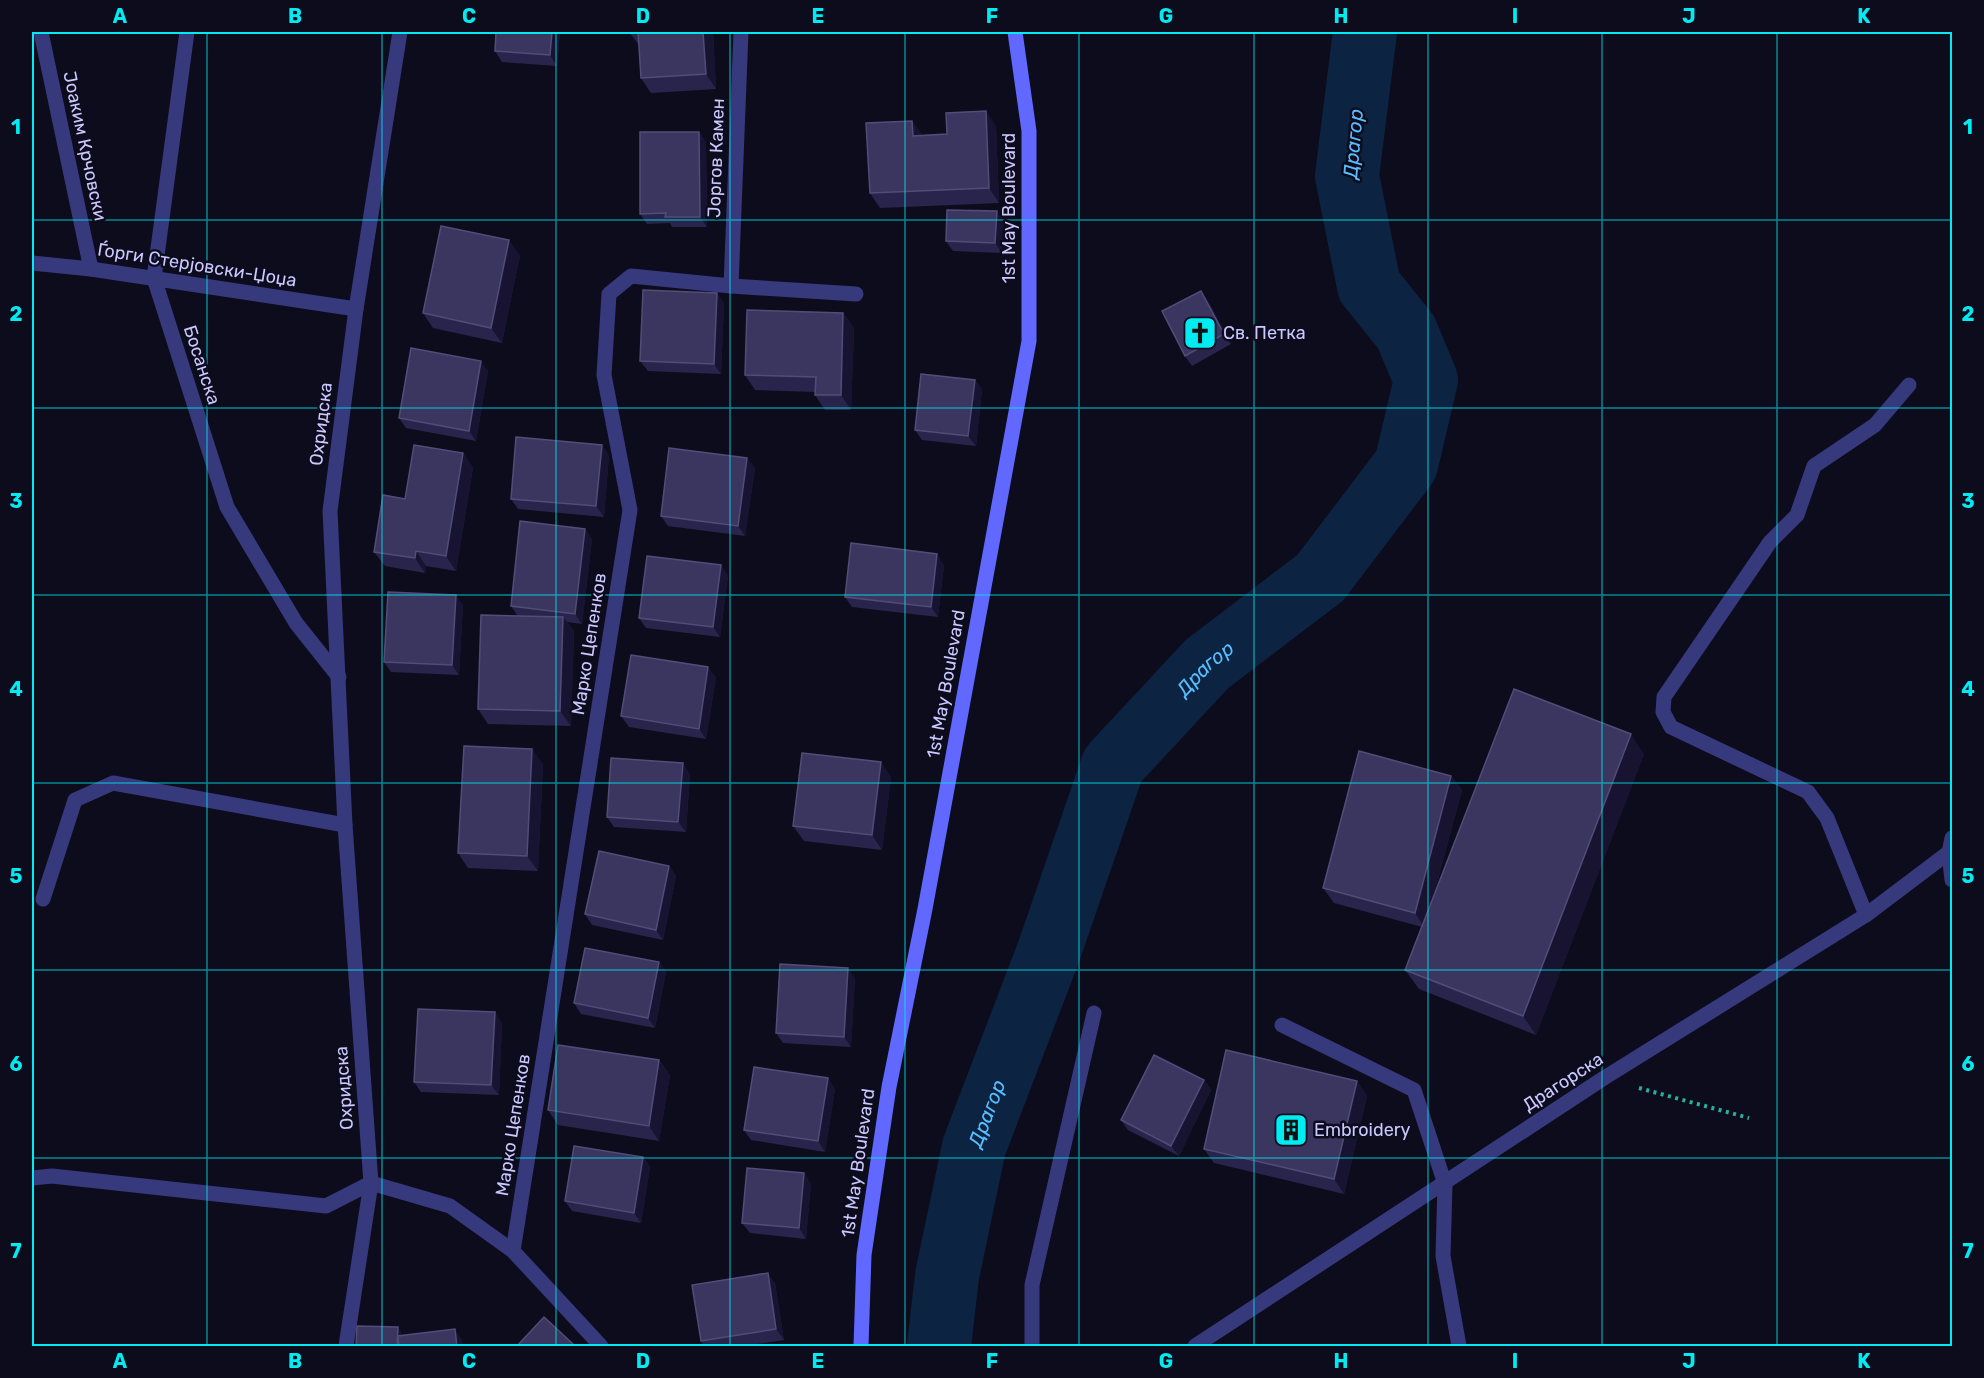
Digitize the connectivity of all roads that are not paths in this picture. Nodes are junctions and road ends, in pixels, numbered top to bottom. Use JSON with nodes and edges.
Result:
{"nodes":[{"id":1,"x":41,"y":32,"type":"edge"},
{"id":2,"x":186,"y":32,"type":"edge"},
{"id":3,"x":400,"y":32,"type":"edge"},
{"id":4,"x":741,"y":32,"type":"edge"},
{"id":5,"x":1015,"y":32,"type":"edge"},
{"id":6,"x":32,"y":263,"type":"edge"},
{"id":7,"x":90,"y":268,"type":"junction"},
{"id":8,"x":154,"y":278,"type":"junction"},
{"id":9,"x":731,"y":286,"type":"junction"},
{"id":10,"x":856,"y":294,"type":"dead end"},
{"id":11,"x":356,"y":309,"type":"junction"},
{"id":12,"x":1909,"y":385,"type":"dead end"},
{"id":13,"x":339,"y":677,"type":"junction"},
{"id":14,"x":345,"y":825,"type":"junction"},
{"id":15,"x":1951,"y":847,"type":"edge"},
{"id":16,"x":1953,"y":880,"type":"edge"},
{"id":17,"x":43,"y":899,"type":"dead end"},
{"id":18,"x":1866,"y":915,"type":"junction"},
{"id":19,"x":1094,"y":1013,"type":"dead end"},
{"id":20,"x":1282,"y":1024,"type":"dead end"},
{"id":21,"x":32,"y":1178,"type":"edge"},
{"id":22,"x":371,"y":1183,"type":"junction"},
{"id":23,"x":1445,"y":1184,"type":"junction"},
{"id":24,"x":513,"y":1251,"type":"junction"},
{"id":25,"x":861,"y":1345,"type":"edge"},
{"id":26,"x":346,"y":1347,"type":"edge"},
{"id":27,"x":602,"y":1347,"type":"edge"},
{"id":28,"x":1032,"y":1347,"type":"edge"},
{"id":29,"x":1195,"y":1347,"type":"edge"},
{"id":30,"x":1459,"y":1347,"type":"edge"}],
"edges":[{"from":1,"to":7,"type":"street","name":"Јоаким Крчовски"},
{"from":2,"to":8,"type":"street","name":"Босанска"},
{"from":3,"to":11,"type":"street","name":"Охридска"},
{"from":4,"to":9,"type":"street","name":"Јоргов Камен"},
{"from":5,"to":25,"type":"main road","name":"1st May Boulevard"},
{"from":6,"to":7,"type":"street","name":"Ѓорги Стерјовски-Џоџа"},
{"from":7,"to":8,"type":"street","name":"Ѓорги Стерјовски-Џоџа"},
{"from":8,"to":11,"type":"street","name":"Ѓорги Стерјовски-Џоџа"},
{"from":8,"to":13,"type":"street","name":"Босанска"},
{"from":9,"to":10,"type":"street","name":"Марко Цепенков"},
{"from":9,"to":24,"type":"street","name":"Марко Цепенков"},
{"from":11,"to":13,"type":"street","name":"Охридска"},
{"from":12,"to":18,"type":"street"},
{"from":13,"to":14,"type":"street","name":"Охридска"},
{"from":14,"to":17,"type":"street"},
{"from":14,"to":22,"type":"street","name":"Охридска"},
{"from":15,"to":16,"type":"street"},
{"from":15,"to":18,"type":"street","name":"Драгорска"},
{"from":18,"to":23,"type":"street","name":"Драгорска"},
{"from":19,"to":28,"type":"street"},
{"from":20,"to":23,"type":"street"},
{"from":21,"to":22,"type":"street"},
{"from":22,"to":24,"type":"street"},
{"from":22,"to":26,"type":"street","name":"Охридска"},
{"from":23,"to":29,"type":"street","name":"Драгорска"},
{"from":23,"to":30,"type":"street"},
{"from":24,"to":27,"type":"street"}]}
